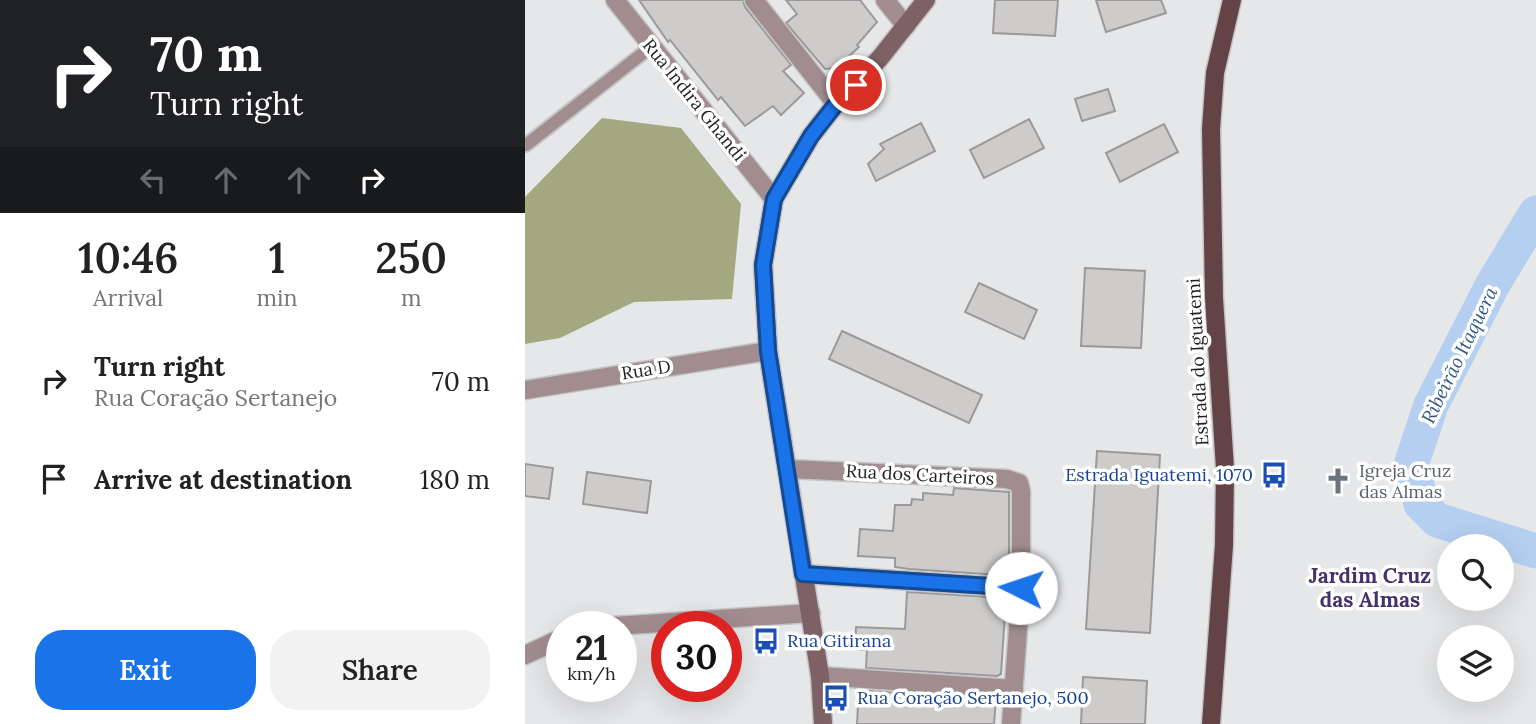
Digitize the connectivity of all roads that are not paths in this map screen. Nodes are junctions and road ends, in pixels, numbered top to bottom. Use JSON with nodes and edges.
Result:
{"nodes":[{"id":1,"x":615,"y":0,"type":"edge"},
{"id":2,"x":754,"y":0,"type":"edge"},
{"id":3,"x":885,"y":0,"type":"edge"},
{"id":4,"x":926,"y":0,"type":"edge"},
{"id":5,"x":1232,"y":0,"type":"edge"},
{"id":6,"x":906,"y":26,"type":"junction"},
{"id":7,"x":652,"y":46,"type":"junction"},
{"id":8,"x":836,"y":104,"type":"junction"},
{"id":9,"x":526,"y":145,"type":"edge"},
{"id":10,"x":774,"y":199,"type":"junction"},
{"id":11,"x":768,"y":351,"type":"junction"},
{"id":12,"x":525,"y":390,"type":"edge"},
{"id":13,"x":788,"y":469,"type":"junction"},
{"id":14,"x":803,"y":574,"type":"junction"},
{"id":15,"x":1021,"y":588,"type":"junction"},
{"id":16,"x":811,"y":612,"type":"junction"},
{"id":17,"x":637,"y":624,"type":"edge"},
{"id":18,"x":546,"y":645,"type":"edge"},
{"id":19,"x":525,"y":655,"type":"edge"},
{"id":20,"x":820,"y":676,"type":"junction"},
{"id":21,"x":1014,"y":689,"type":"junction"},
{"id":22,"x":823,"y":724,"type":"edge"},
{"id":23,"x":1011,"y":724,"type":"edge"},
{"id":24,"x":1211,"y":724,"type":"edge"}],
"edges":[{"from":1,"to":7,"type":"street","name":"Rua Indira Ghandi"},
{"from":2,"to":8,"type":"street"},
{"from":3,"to":6,"type":"street"},
{"from":4,"to":6,"type":"street"},
{"from":5,"to":24,"type":"main road","name":"Estrada do Iguatemi"},
{"from":6,"to":8,"type":"street"},
{"from":7,"to":9,"type":"lane"},
{"from":7,"to":10,"type":"street","name":"Rua Indira Ghandi"},
{"from":8,"to":10,"type":"street"},
{"from":10,"to":11,"type":"street"},
{"from":11,"to":12,"type":"street","name":"Rua D"},
{"from":11,"to":13,"type":"street"},
{"from":13,"to":14,"type":"street"},
{"from":13,"to":15,"type":"street","name":"Rua dos Carteiros"},
{"from":14,"to":15,"type":"street"},
{"from":14,"to":16,"type":"street"},
{"from":15,"to":21,"type":"street","name":"Rua dos Carteiros"},
{"from":16,"to":17,"type":"street"},
{"from":16,"to":20,"type":"street"},
{"from":18,"to":19,"type":"street"},
{"from":20,"to":21,"type":"street"},
{"from":20,"to":22,"type":"street"},
{"from":21,"to":23,"type":"street","name":"Rua dos Carteiros"}]}
